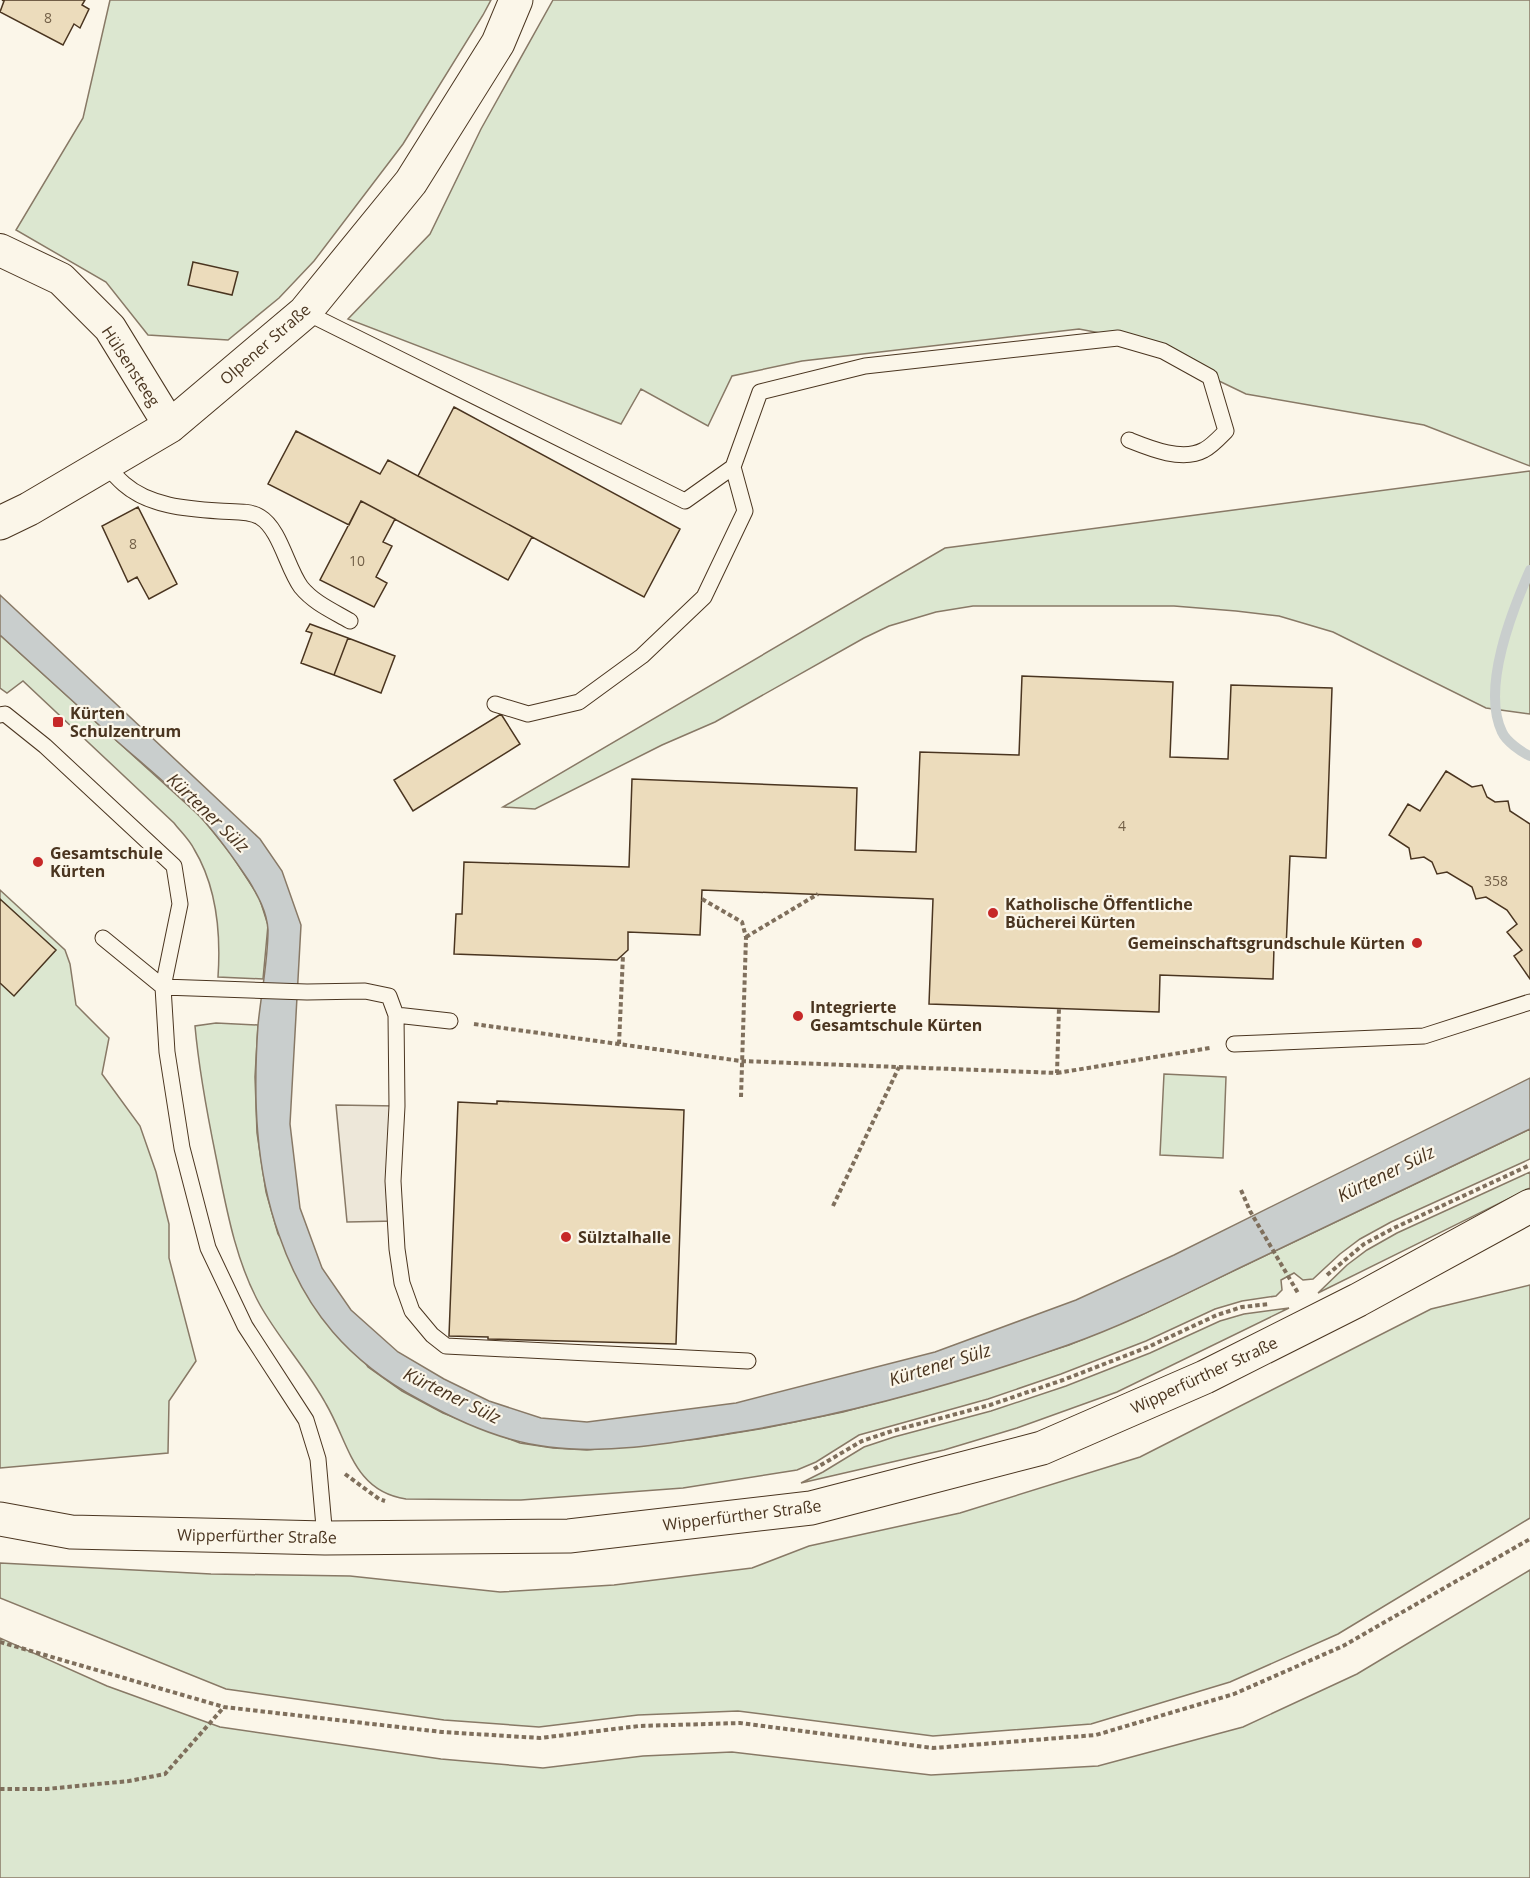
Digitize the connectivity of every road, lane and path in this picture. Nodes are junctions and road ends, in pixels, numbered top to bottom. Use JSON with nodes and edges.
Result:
{"nodes":[{"id":1,"x":516,"y":0,"type":"edge"},
{"id":2,"x":0,"y":250,"type":"edge"},
{"id":3,"x":305,"y":312,"type":"junction"},
{"id":4,"x":170,"y":426,"type":"junction"},
{"id":5,"x":1129,"y":440,"type":"dead end"},
{"id":6,"x":105,"y":464,"type":"junction"},
{"id":7,"x":734,"y":467,"type":"junction"},
{"id":8,"x":0,"y":523,"type":"edge"},
{"id":9,"x":350,"y":621,"type":"dead end"},
{"id":10,"x":495,"y":704,"type":"dead end"},
{"id":11,"x":0,"y":715,"type":"edge"},
{"id":12,"x":818,"y":894,"type":"dead end"},
{"id":13,"x":702,"y":899,"type":"dead end"},
{"id":14,"x":746,"y":937,"type":"junction"},
{"id":15,"x":103,"y":938,"type":"dead end"},
{"id":16,"x":622,"y":955,"type":"dead end"},
{"id":17,"x":163,"y":987,"type":"junction"},
{"id":18,"x":1530,"y":1002,"type":"edge"},
{"id":19,"x":1059,"y":1008,"type":"dead end"},
{"id":20,"x":396,"y":1015,"type":"junction"},
{"id":21,"x":450,"y":1021,"type":"joint"},
{"id":22,"x":619,"y":1044,"type":"junction"},
{"id":23,"x":1234,"y":1044,"type":"joint"},
{"id":24,"x":741,"y":1061,"type":"junction"},
{"id":25,"x":899,"y":1067,"type":"junction"},
{"id":26,"x":1057,"y":1073,"type":"junction"},
{"id":27,"x":741,"y":1096,"type":"dead end"},
{"id":28,"x":1530,"y":1165,"type":"edge"},
{"id":29,"x":1240,"y":1190,"type":"dead end"},
{"id":30,"x":833,"y":1206,"type":"dead end"},
{"id":31,"x":1530,"y":1206,"type":"edge"},
{"id":32,"x":1322,"y":1280,"type":"dead end"},
{"id":33,"x":1307,"y":1290,"type":"dead end"},
{"id":34,"x":1299,"y":1294,"type":"junction"},
{"id":35,"x":1290,"y":1298,"type":"dead end"},
{"id":36,"x":1275,"y":1303,"type":"dead end"},
{"id":37,"x":748,"y":1361,"type":"dead end"},
{"id":38,"x":318,"y":1459,"type":"junction"},
{"id":39,"x":809,"y":1472,"type":"dead end"},
{"id":40,"x":387,"y":1502,"type":"dead end"},
{"id":41,"x":0,"y":1519,"type":"edge"},
{"id":42,"x":325,"y":1538,"type":"junction"},
{"id":43,"x":1530,"y":1539,"type":"edge"},
{"id":44,"x":0,"y":1642,"type":"edge"},
{"id":45,"x":224,"y":1707,"type":"junction"},
{"id":46,"x":0,"y":1789,"type":"edge"}],
"edges":[{"from":1,"to":3,"type":"main road","name":"Olpener Straße"},
{"from":2,"to":4,"type":"street","name":"Hülsensteeg"},
{"from":3,"to":4,"type":"main road","name":"Olpener Straße"},
{"from":3,"to":7,"type":"lane"},
{"from":4,"to":6,"type":"main road","name":"Olpener Straße"},
{"from":5,"to":7,"type":"lane"},
{"from":6,"to":8,"type":"main road","name":"Olpener Straße"},
{"from":6,"to":9,"type":"lane"},
{"from":7,"to":10,"type":"lane"},
{"from":11,"to":17,"type":"lane"},
{"from":12,"to":14,"type":"path"},
{"from":13,"to":14,"type":"path"},
{"from":14,"to":24,"type":"path"},
{"from":15,"to":17,"type":"lane"},
{"from":16,"to":22,"type":"path"},
{"from":17,"to":20,"type":"lane"},
{"from":17,"to":38,"type":"lane"},
{"from":18,"to":23,"type":"lane"},
{"from":19,"to":26,"type":"path"},
{"from":20,"to":21,"type":"lane"},
{"from":20,"to":37,"type":"lane"},
{"from":21,"to":22,"type":"path"},
{"from":22,"to":24,"type":"path"},
{"from":23,"to":26,"type":"path"},
{"from":24,"to":25,"type":"path"},
{"from":24,"to":27,"type":"path"},
{"from":25,"to":26,"type":"path"},
{"from":25,"to":30,"type":"path"},
{"from":28,"to":32,"type":"path"},
{"from":29,"to":34,"type":"path"},
{"from":31,"to":42,"type":"main road","name":"Wipperfürther Straße"},
{"from":33,"to":34,"type":"path"},
{"from":34,"to":35,"type":"path"},
{"from":36,"to":39,"type":"path"},
{"from":38,"to":40,"type":"path"},
{"from":38,"to":42,"type":"lane"},
{"from":41,"to":42,"type":"main road","name":"Wipperfürther Straße"},
{"from":43,"to":45,"type":"path"},
{"from":44,"to":45,"type":"path"},
{"from":45,"to":46,"type":"path"}]}
